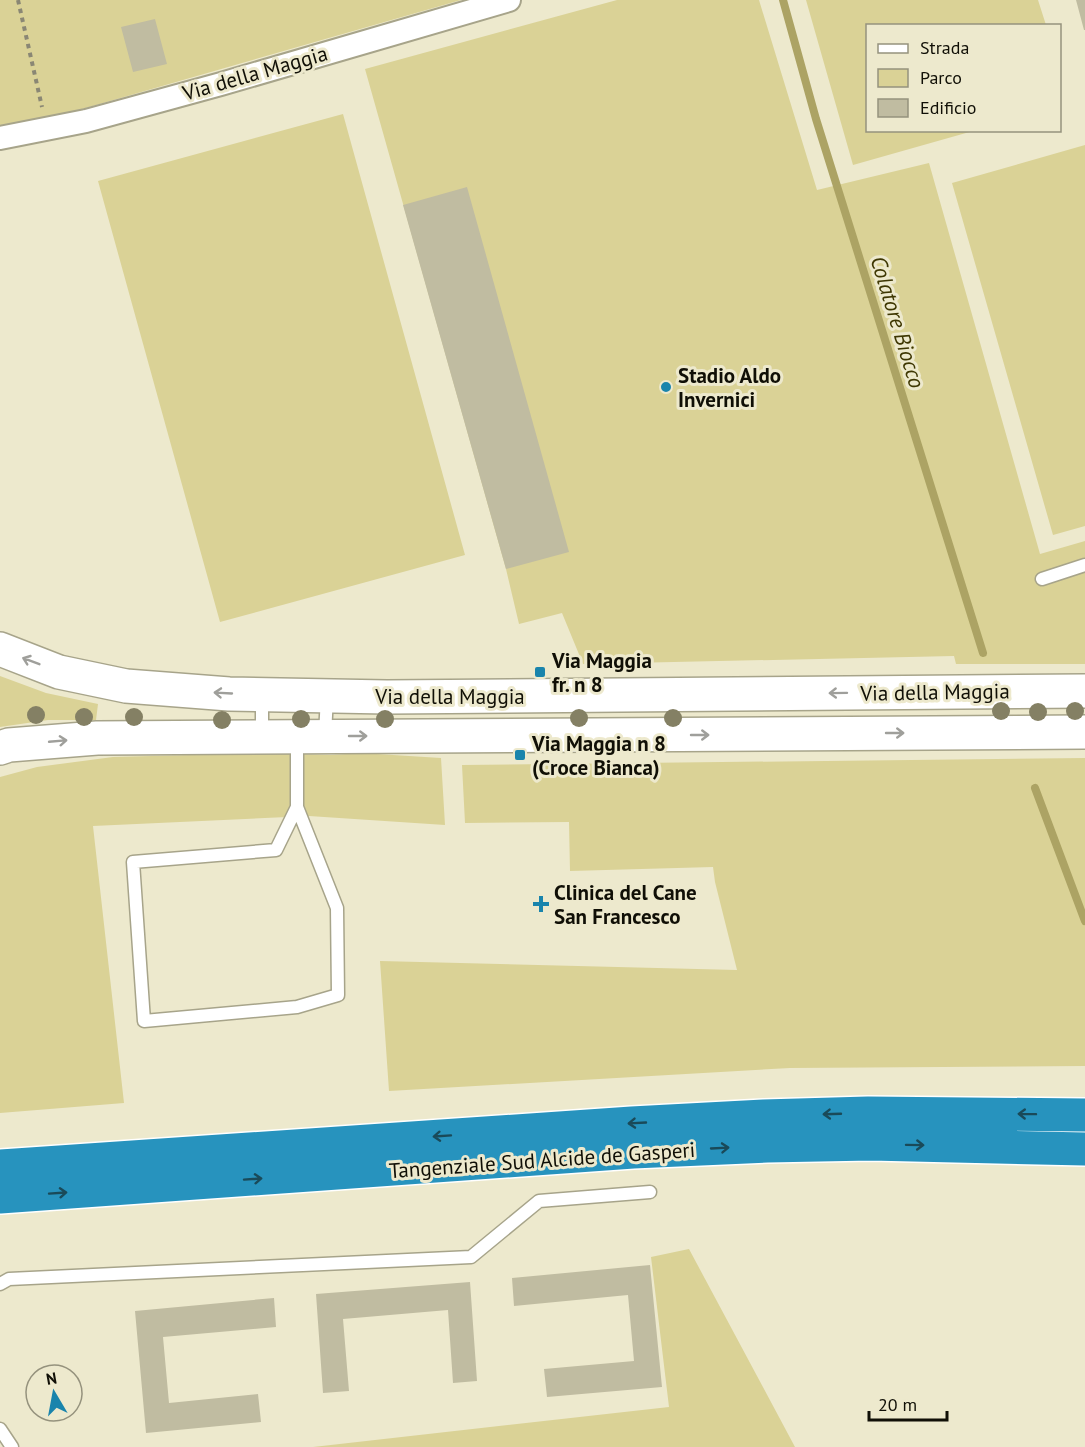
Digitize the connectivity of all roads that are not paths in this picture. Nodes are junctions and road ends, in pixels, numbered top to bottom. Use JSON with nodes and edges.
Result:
{"nodes":[{"id":1,"x":494,"y":2,"type":"edge"},
{"id":2,"x":0,"y":138,"type":"edge"},
{"id":3,"x":1085,"y":565,"type":"edge"},
{"id":4,"x":1042,"y":579,"type":"dead end"},
{"id":5,"x":0,"y":649,"type":"edge"},
{"id":6,"x":1085,"y":691,"type":"edge"},
{"id":7,"x":262,"y":694,"type":"junction"},
{"id":8,"x":327,"y":696,"type":"junction"},
{"id":9,"x":1085,"y":732,"type":"edge"},
{"id":10,"x":262,"y":737,"type":"junction"},
{"id":11,"x":311,"y":737,"type":"junction"},
{"id":12,"x":0,"y":748,"type":"edge"},
{"id":13,"x":297,"y":807,"type":"junction"},
{"id":14,"x":1085,"y":1115,"type":"edge"},
{"id":15,"x":1085,"y":1149,"type":"edge"},
{"id":16,"x":0,"y":1166,"type":"edge"},
{"id":17,"x":650,"y":1192,"type":"dead end"},
{"id":18,"x":0,"y":1197,"type":"edge"},
{"id":19,"x":4,"y":1282,"type":"edge"},
{"id":20,"x":0,"y":1429,"type":"edge"},
{"id":21,"x":12,"y":1447,"type":"edge"}],
"edges":[{"from":1,"to":2,"type":"street","name":"Via della Maggia"},
{"from":3,"to":4,"type":"lane"},
{"from":7,"to":5,"type":"street","name":"Via della Maggia","one_way":true},
{"from":6,"to":8,"type":"street","name":"Via della Maggia","one_way":true},
{"from":7,"to":8,"type":"street","name":"Via della Maggia"},
{"from":7,"to":10,"type":"lane"},
{"from":8,"to":11,"type":"lane"},
{"from":11,"to":9,"type":"street","name":"Via della Maggia","one_way":true},
{"from":10,"to":11,"type":"street","name":"Via della Maggia"},
{"from":12,"to":10,"type":"street","name":"Via della Maggia","one_way":true},
{"from":11,"to":13,"type":"lane"},
{"from":13,"to":13,"type":"lane"},
{"from":14,"to":16,"type":"highway","name":"Tangenziale Sud Alcide de Gasperi","one_way":true},
{"from":18,"to":15,"type":"highway","name":"Tangenziale Sud Alcide de Gasperi","one_way":true},
{"from":17,"to":19,"type":"lane"},
{"from":20,"to":21,"type":"lane"}]}
